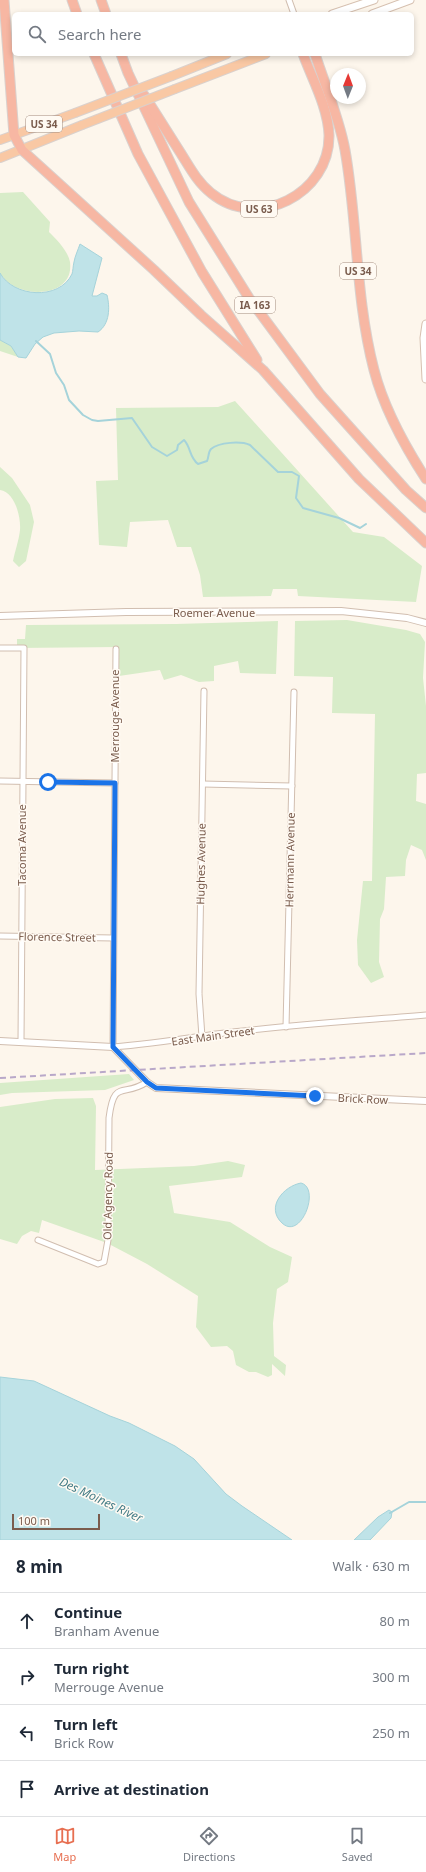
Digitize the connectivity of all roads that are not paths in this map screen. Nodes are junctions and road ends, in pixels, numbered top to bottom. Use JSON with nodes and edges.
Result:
{"nodes":[{"id":1,"x":4,"y":0,"type":"edge"},
{"id":2,"x":72,"y":0,"type":"edge"},
{"id":3,"x":101,"y":0,"type":"edge"},
{"id":4,"x":289,"y":0,"type":"edge"},
{"id":5,"x":374,"y":0,"type":"edge"},
{"id":6,"x":410,"y":0,"type":"edge"},
{"id":7,"x":76,"y":12,"type":"edge"},
{"id":8,"x":105,"y":12,"type":"edge"},
{"id":9,"x":293,"y":12,"type":"edge"},
{"id":10,"x":338,"y":12,"type":"edge"},
{"id":11,"x":377,"y":12,"type":"edge"},
{"id":12,"x":95,"y":56,"type":"edge"},
{"id":13,"x":122,"y":56,"type":"edge"},
{"id":14,"x":222,"y":56,"type":"edge"},
{"id":15,"x":261,"y":56,"type":"edge"},
{"id":16,"x":304,"y":56,"type":"edge"},
{"id":17,"x":316,"y":56,"type":"edge"},
{"id":18,"x":128,"y":73,"type":"junction"},
{"id":19,"x":14,"y":136,"type":"junction"},
{"id":20,"x":0,"y":140,"type":"edge"},
{"id":21,"x":22,"y":150,"type":"junction"},
{"id":22,"x":0,"y":158,"type":"edge"},
{"id":23,"x":426,"y":324,"type":"edge"},
{"id":24,"x":263,"y":370,"type":"junction"},
{"id":25,"x":426,"y":379,"type":"edge"},
{"id":26,"x":426,"y":479,"type":"edge"},
{"id":27,"x":426,"y":508,"type":"edge"},
{"id":28,"x":426,"y":543,"type":"edge"},
{"id":29,"x":0,"y":616,"type":"edge"},
{"id":30,"x":426,"y":623,"type":"edge"},
{"id":31,"x":0,"y":648,"type":"edge"},
{"id":32,"x":116,"y":649,"type":"dead end"},
{"id":33,"x":204,"y":691,"type":"dead end"},
{"id":34,"x":294,"y":692,"type":"dead end"},
{"id":35,"x":0,"y":781,"type":"edge"},
{"id":36,"x":23,"y":782,"type":"junction"},
{"id":37,"x":115,"y":783,"type":"junction"},
{"id":38,"x":203,"y":784,"type":"junction"},
{"id":39,"x":292,"y":786,"type":"junction"},
{"id":40,"x":0,"y":936,"type":"edge"},
{"id":41,"x":22,"y":937,"type":"junction"},
{"id":42,"x":113,"y":938,"type":"junction"},
{"id":43,"x":426,"y":1015,"type":"edge"},
{"id":44,"x":286,"y":1027,"type":"junction"},
{"id":45,"x":202,"y":1037,"type":"junction"},
{"id":46,"x":0,"y":1041,"type":"edge"},
{"id":47,"x":21,"y":1041,"type":"junction"},
{"id":48,"x":113,"y":1047,"type":"junction"},
{"id":49,"x":147,"y":1082,"type":"junction"},
{"id":50,"x":426,"y":1102,"type":"edge"},
{"id":51,"x":38,"y":1240,"type":"dead end"}],
"edges":[{"from":1,"to":19,"type":"highway"},
{"from":2,"to":7,"type":"highway"},
{"from":3,"to":8,"type":"highway"},
{"from":4,"to":9,"type":"street"},
{"from":5,"to":10,"type":"main road"},
{"from":6,"to":11,"type":"main road"},
{"from":12,"to":24,"type":"highway","number":"IA 163"},
{"from":13,"to":18,"type":"highway","number":"US 63"},
{"from":14,"to":19,"type":"highway","number":"US 34","bridge":true},
{"from":15,"to":21,"type":"highway","bridge":true},
{"from":16,"to":18,"type":"highway","number":"US 63"},
{"from":17,"to":26,"type":"highway","number":"US 34"},
{"from":18,"to":27,"type":"highway","number":"IA 163"},
{"from":19,"to":20,"type":"highway","number":"US 34"},
{"from":19,"to":21,"type":"highway"},
{"from":21,"to":22,"type":"highway"},
{"from":21,"to":24,"type":"highway"},
{"from":23,"to":25,"type":"main road"},
{"from":24,"to":28,"type":"highway"},
{"from":29,"to":30,"type":"street","name":"Roemer Avenue"},
{"from":31,"to":36,"type":"street","name":"Tacoma Avenue"},
{"from":32,"to":37,"type":"street","name":"Merrouge Avenue"},
{"from":33,"to":38,"type":"street","name":"Hughes Avenue"},
{"from":34,"to":39,"type":"street","name":"Herrmann Avenue"},
{"from":35,"to":36,"type":"street"},
{"from":36,"to":37,"type":"street"},
{"from":36,"to":41,"type":"street","name":"Tacoma Avenue"},
{"from":37,"to":42,"type":"street","name":"Merrouge Avenue"},
{"from":38,"to":39,"type":"street"},
{"from":38,"to":45,"type":"street","name":"Hughes Avenue"},
{"from":39,"to":44,"type":"street","name":"Herrmann Avenue"},
{"from":40,"to":41,"type":"street","name":"Florence Street"},
{"from":41,"to":42,"type":"street","name":"Florence Street"},
{"from":41,"to":47,"type":"street","name":"Tacoma Avenue"},
{"from":42,"to":48,"type":"street","name":"Merrouge Avenue"},
{"from":43,"to":44,"type":"street","name":"East Main Street"},
{"from":44,"to":45,"type":"street","name":"East Main Street"},
{"from":45,"to":48,"type":"street","name":"East Main Street"},
{"from":46,"to":47,"type":"street","name":"East Main Street"},
{"from":47,"to":48,"type":"street","name":"East Main Street"},
{"from":48,"to":49,"type":"street","name":"Brick Row"},
{"from":49,"to":50,"type":"street","name":"Brick Row"},
{"from":49,"to":51,"type":"street","name":"Old Agency Road"}]}
